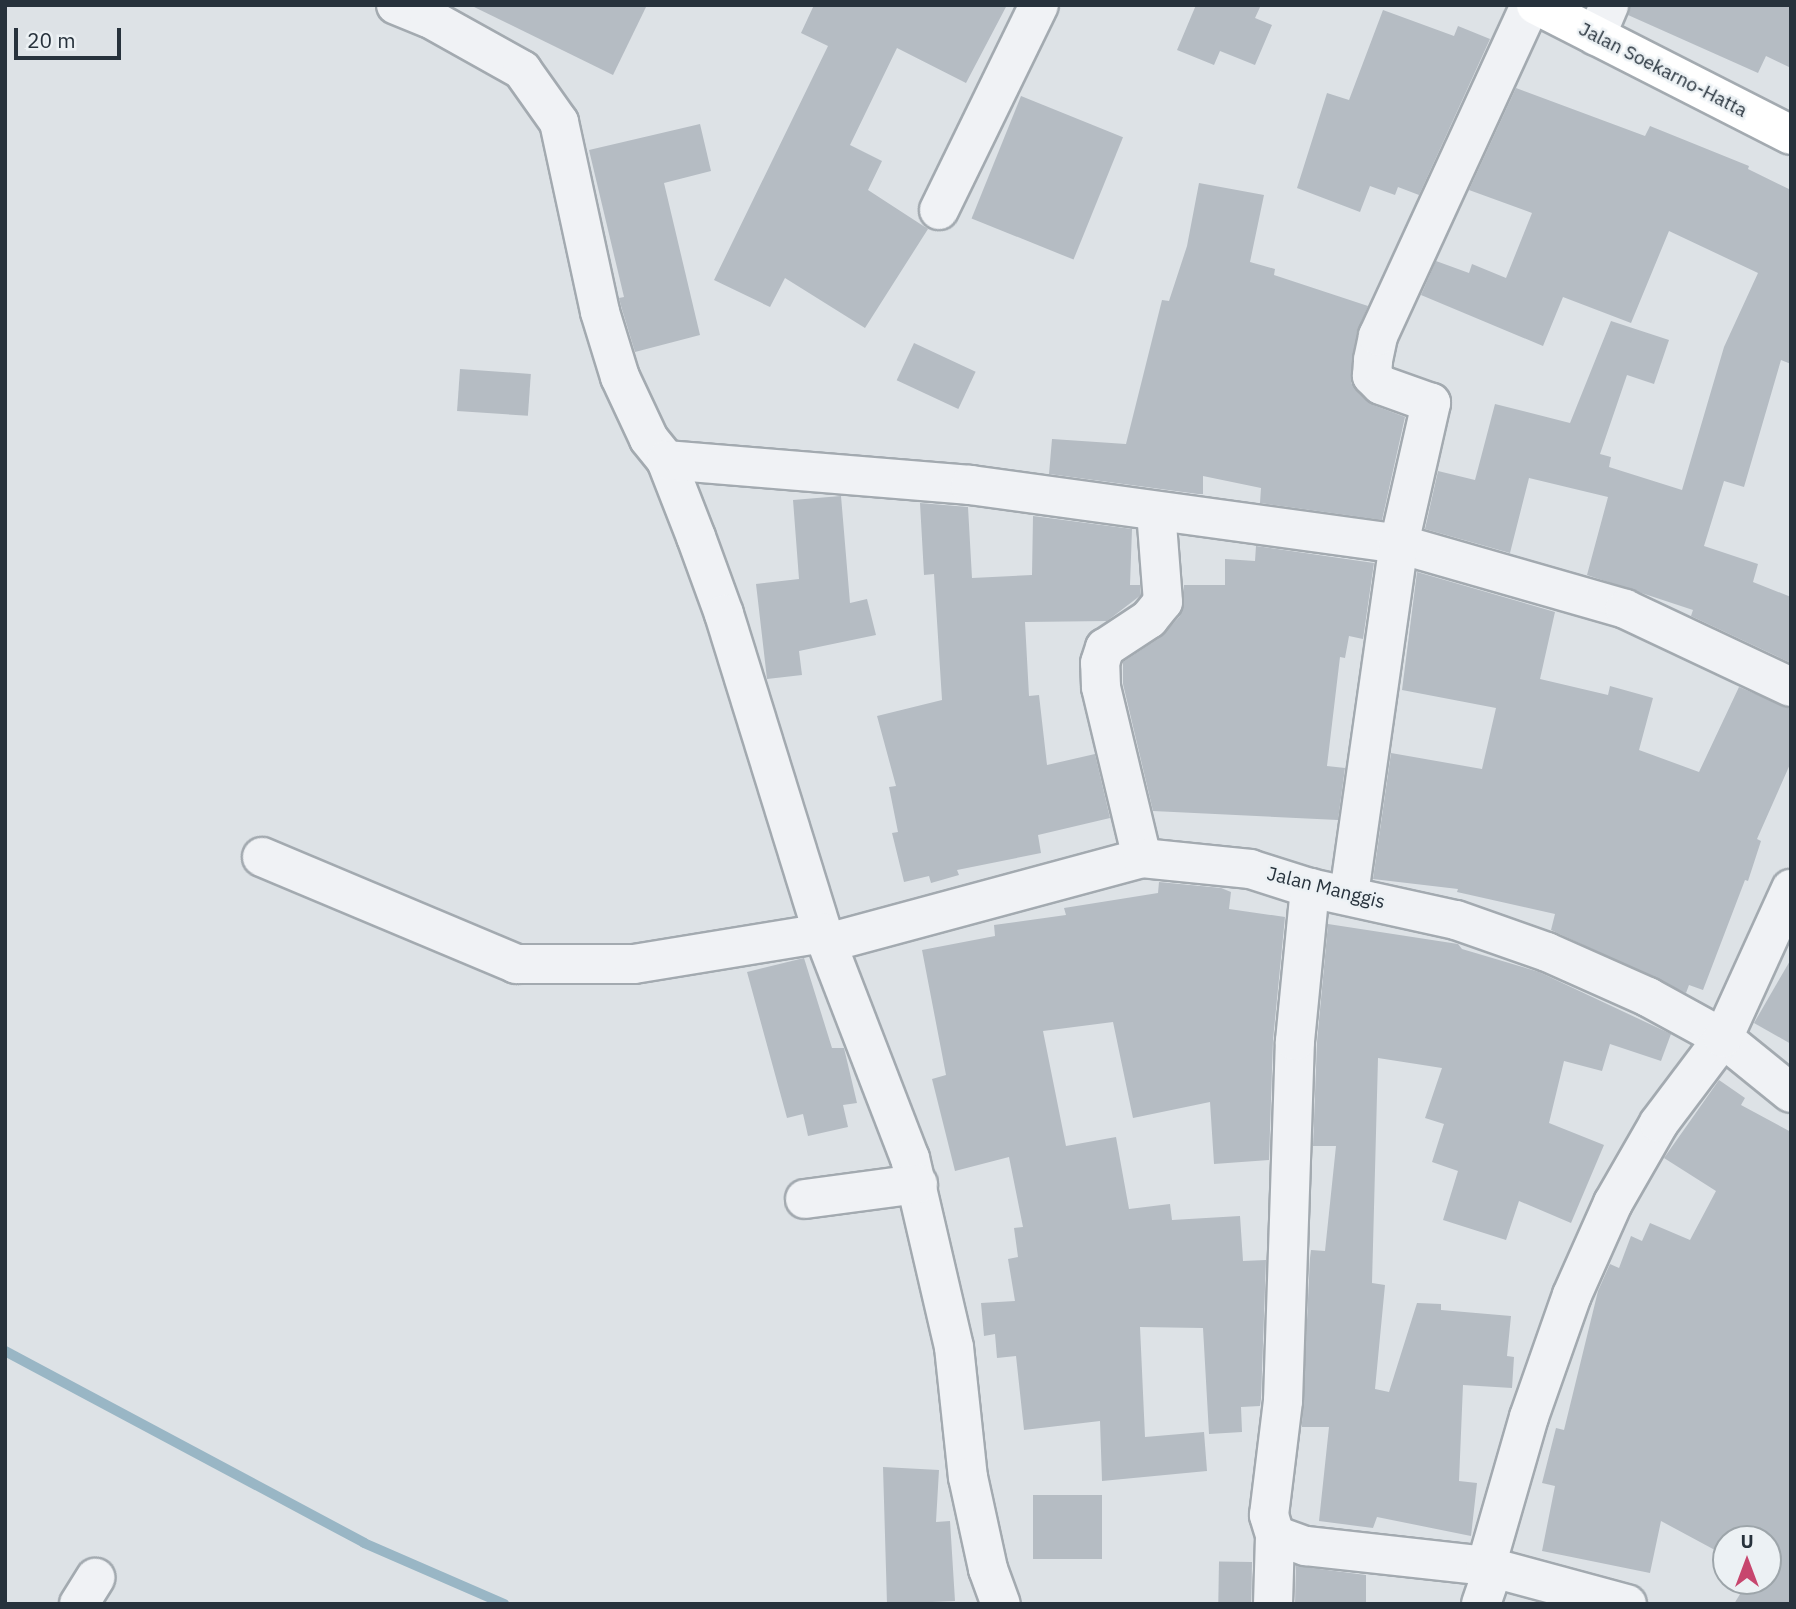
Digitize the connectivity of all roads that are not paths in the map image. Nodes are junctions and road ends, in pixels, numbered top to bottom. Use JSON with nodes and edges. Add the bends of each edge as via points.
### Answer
{"nodes":[{"id":1,"x":396,"y":5,"type":"edge"},
{"id":2,"x":1039,"y":5,"type":"edge"},
{"id":3,"x":1530,"y":5,"type":"edge"},
{"id":4,"x":1536,"y":5,"type":"edge"},
{"id":5,"x":1603,"y":20,"type":"edge"},
{"id":6,"x":1791,"y":135,"type":"edge"},
{"id":7,"x":939,"y":210,"type":"dead end"},
{"id":8,"x":666,"y":460,"type":"junction"},
{"id":9,"x":1156,"y":511,"type":"junction"},
{"id":10,"x":1399,"y":544,"type":"junction"},
{"id":11,"x":1791,"y":687,"type":"edge"},
{"id":12,"x":262,"y":857,"type":"dead end"},
{"id":13,"x":1142,"y":858,"type":"junction"},
{"id":14,"x":1310,"y":888,"type":"junction"},
{"id":15,"x":1791,"y":889,"type":"edge"},
{"id":16,"x":1349,"y":894,"type":"junction"},
{"id":17,"x":825,"y":938,"type":"junction"},
{"id":18,"x":1723,"y":1038,"type":"junction"},
{"id":19,"x":1791,"y":1093,"type":"edge"},
{"id":20,"x":918,"y":1184,"type":"junction"},
{"id":21,"x":805,"y":1199,"type":"dead end"},
{"id":22,"x":1275,"y":1535,"type":"junction"},
{"id":23,"x":1487,"y":1580,"type":"edge"},
{"id":24,"x":1001,"y":1604,"type":"edge"},
{"id":25,"x":1273,"y":1604,"type":"edge"},
{"id":26,"x":1626,"y":1604,"type":"edge"}],
"edges":[{"from":1,"to":8,"type":"street","via":[[429,18],[522,70],[544,96],[559,122],[600,312],[620,377],[649,439]]},
{"from":2,"to":7,"type":"street"},
{"from":3,"to":10,"type":"street","via":[[1378,336],[1372,376],[1381,385],[1431,403]]},
{"from":4,"to":5,"type":"highway","name":"Jalan Soekarno-Hatta"},
{"from":5,"to":6,"type":"highway","name":"Jalan Soekarno-Hatta"},
{"from":8,"to":9,"type":"street","via":[[970,485]]},
{"from":8,"to":17,"type":"street","via":[[724,614]]},
{"from":9,"to":10,"type":"street"},
{"from":9,"to":13,"type":"street","via":[[1163,602],[1149,619],[1105,648],[1100,663],[1101,687]]},
{"from":10,"to":11,"type":"street","via":[[1625,609]]},
{"from":10,"to":16,"type":"street"},
{"from":12,"to":17,"type":"street","name":"Jalan Manggis","via":[[516,964],[634,964]]},
{"from":13,"to":14,"type":"street","name":"Jalan Manggis","via":[[1250,869]]},
{"from":13,"to":17,"type":"street","name":"Jalan Manggis"},
{"from":14,"to":16,"type":"street","name":"Jalan Manggis"},
{"from":14,"to":22,"type":"street","via":[[1295,1041],[1283,1401],[1269,1515]]},
{"from":15,"to":18,"type":"street"},
{"from":16,"to":18,"type":"street","name":"Jalan Manggis","via":[[1455,920],[1547,952]]},
{"from":17,"to":20,"type":"street"},
{"from":18,"to":19,"type":"street","name":"Jalan Manggis"},
{"from":18,"to":23,"type":"street","via":[[1659,1123],[1613,1203],[1572,1294],[1529,1417]]},
{"from":20,"to":21,"type":"street"},
{"from":20,"to":24,"type":"street","via":[[954,1347],[968,1477],[988,1569]]},
{"from":22,"to":23,"type":"street","via":[[1306,1546]]},
{"from":22,"to":25,"type":"street"},
{"from":23,"to":26,"type":"street"}]}
